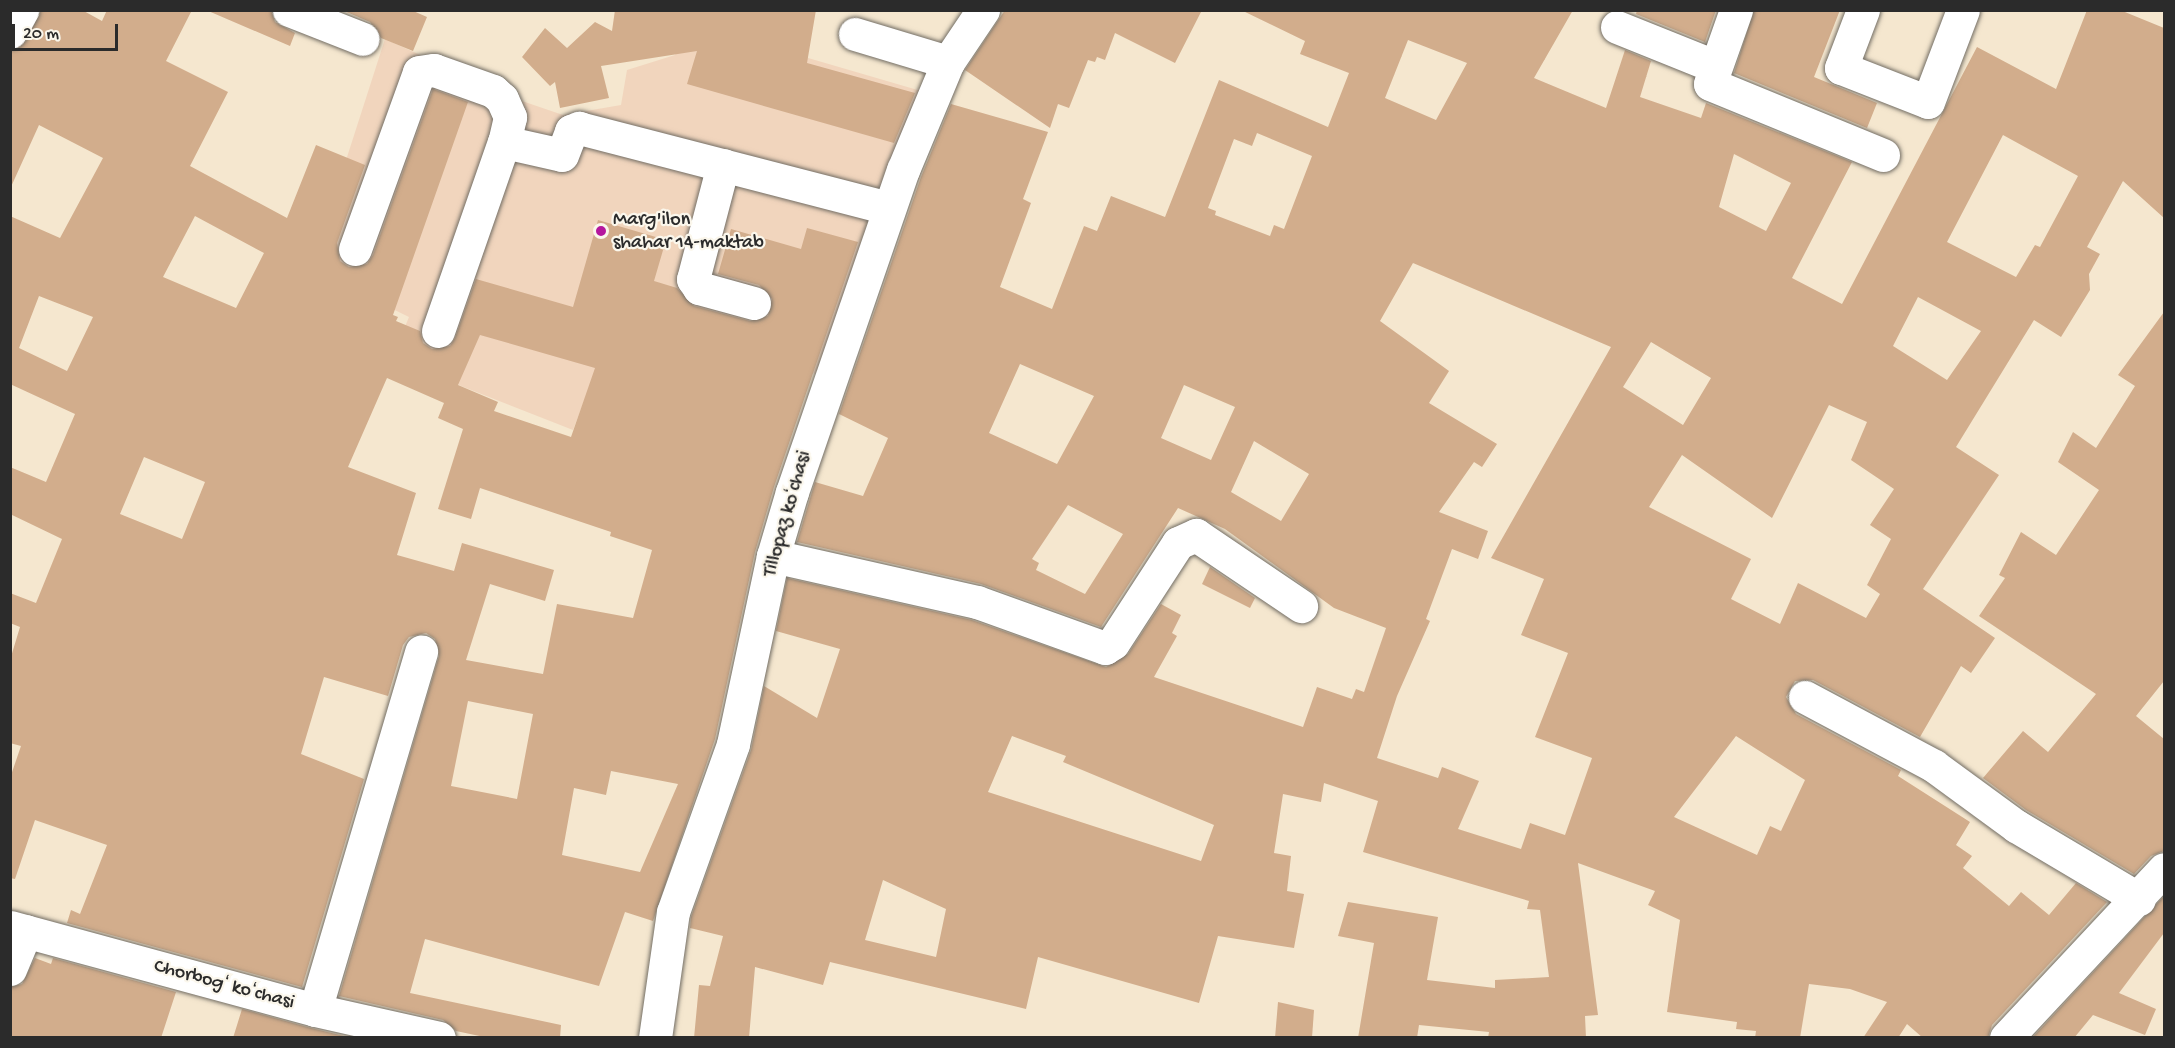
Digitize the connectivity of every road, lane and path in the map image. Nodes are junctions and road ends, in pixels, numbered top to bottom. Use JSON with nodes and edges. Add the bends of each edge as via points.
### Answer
{"nodes":[{"id":1,"x":22,"y":10,"type":"edge"},
{"id":2,"x":289,"y":10,"type":"edge"},
{"id":3,"x":983,"y":10,"type":"edge"},
{"id":4,"x":1736,"y":10,"type":"edge"},
{"id":5,"x":1863,"y":10,"type":"edge"},
{"id":6,"x":1963,"y":10,"type":"edge"},
{"id":7,"x":1617,"y":27,"type":"dead end"},
{"id":8,"x":10,"y":32,"type":"edge"},
{"id":9,"x":855,"y":34,"type":"dead end"},
{"id":10,"x":363,"y":39,"type":"dead end"},
{"id":11,"x":948,"y":62,"type":"junction"},
{"id":12,"x":1714,"y":66,"type":"junction"},
{"id":13,"x":504,"y":142,"type":"junction"},
{"id":14,"x":1883,"y":155,"type":"dead end"},
{"id":15,"x":723,"y":165,"type":"junction"},
{"id":16,"x":889,"y":208,"type":"junction"},
{"id":17,"x":356,"y":249,"type":"dead end"},
{"id":18,"x":754,"y":303,"type":"dead end"},
{"id":19,"x":438,"y":331,"type":"dead end"},
{"id":20,"x":773,"y":556,"type":"junction"},
{"id":21,"x":1301,"y":606,"type":"dead end"},
{"id":22,"x":421,"y":651,"type":"dead end"},
{"id":23,"x":1805,"y":697,"type":"dead end"},
{"id":24,"x":2164,"y":869,"type":"edge"},
{"id":25,"x":2139,"y":899,"type":"junction"},
{"id":26,"x":18,"y":929,"type":"edge"},
{"id":27,"x":10,"y":969,"type":"edge"},
{"id":28,"x":315,"y":1010,"type":"junction"},
{"id":29,"x":439,"y":1038,"type":"edge"},
{"id":30,"x":655,"y":1038,"type":"edge"},
{"id":31,"x":2006,"y":1038,"type":"edge"}],
"edges":[{"from":1,"to":8,"type":"street"},
{"from":2,"to":10,"type":"street"},
{"from":3,"to":11,"type":"street","name":"Tillopaz koʻchasi"},
{"from":4,"to":12,"type":"street"},
{"from":5,"to":6,"type":"street","via":[[1841,68],[1928,102]]},
{"from":7,"to":12,"type":"street"},
{"from":9,"to":11,"type":"street"},
{"from":11,"to":16,"type":"street","name":"Tillopaz koʻchasi"},
{"from":12,"to":14,"type":"street","via":[[1710,77],[1714,88]]},
{"from":13,"to":15,"type":"street","via":[[562,155],[571,131],[579,128]]},
{"from":13,"to":17,"type":"street","via":[[510,117],[502,99],[493,91],[434,70],[419,72]]},
{"from":13,"to":19,"type":"street"},
{"from":15,"to":16,"type":"street"},
{"from":15,"to":18,"type":"street","via":[[693,279],[699,288]]},
{"from":16,"to":20,"type":"street","name":"Tillopaz koʻchasi"},
{"from":20,"to":21,"type":"street","via":[[977,602],[1105,648],[1113,643],[1178,543],[1196,535]]},
{"from":20,"to":30,"type":"street","name":"Tillopaz koʻchasi","via":[[733,744],[673,912]]},
{"from":22,"to":28,"type":"street"},
{"from":23,"to":25,"type":"street","via":[[1934,766],[2016,826]]},
{"from":24,"to":25,"type":"street"},
{"from":25,"to":31,"type":"street"},
{"from":26,"to":27,"type":"street"},
{"from":26,"to":28,"type":"street","name":"Chorbogʻ koʻchasi"},
{"from":28,"to":29,"type":"street","name":"Chorbogʻ koʻchasi"}]}
